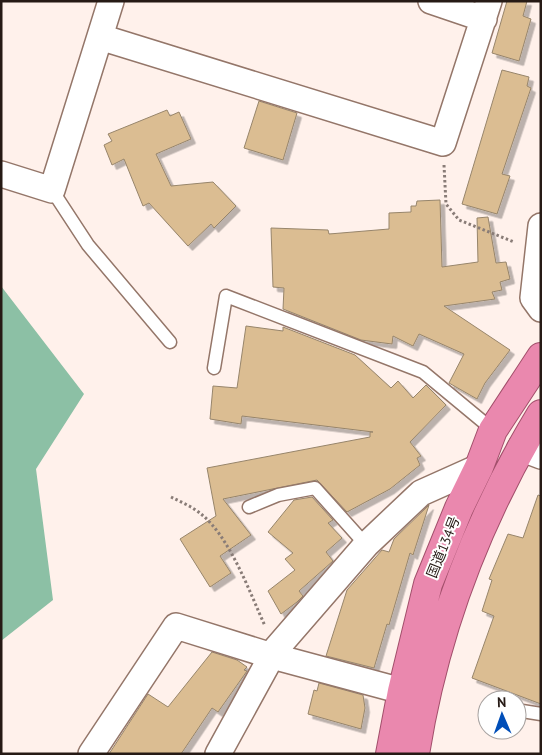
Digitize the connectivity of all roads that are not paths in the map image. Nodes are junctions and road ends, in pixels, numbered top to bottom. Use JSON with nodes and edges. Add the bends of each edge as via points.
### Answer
{"nodes":[{"id":1,"x":111,"y":1,"type":"edge"},
{"id":2,"x":431,"y":1,"type":"edge"},
{"id":3,"x":486,"y":10,"type":"edge"},
{"id":4,"x":100,"y":37,"type":"junction"},
{"id":5,"x":1,"y":174,"type":"edge"},
{"id":6,"x":52,"y":190,"type":"junction"},
{"id":7,"x":541,"y":226,"type":"edge"},
{"id":8,"x":541,"y":308,"type":"edge"},
{"id":9,"x":170,"y":342,"type":"dead end"},
{"id":10,"x":541,"y":357,"type":"edge"},
{"id":11,"x":214,"y":368,"type":"dead end"},
{"id":12,"x":541,"y":414,"type":"edge"},
{"id":13,"x":492,"y":430,"type":"junction"},
{"id":14,"x":531,"y":452,"type":"edge"},
{"id":15,"x":480,"y":467,"type":"junction"},
{"id":16,"x":249,"y":507,"type":"dead end"},
{"id":17,"x":366,"y":545,"type":"junction"},
{"id":18,"x":274,"y":653,"type":"junction"},
{"id":19,"x":402,"y":691,"type":"junction"},
{"id":20,"x":527,"y":712,"type":"edge"},
{"id":21,"x":541,"y":714,"type":"edge"},
{"id":22,"x":91,"y":754,"type":"edge"},
{"id":23,"x":218,"y":754,"type":"edge"},
{"id":24,"x":390,"y":754,"type":"edge"},
{"id":25,"x":415,"y":754,"type":"edge"}],
"edges":[{"from":1,"to":4,"type":"street"},
{"from":2,"to":3,"type":"street"},
{"from":3,"to":4,"type":"street","via":[[443,143]]},
{"from":4,"to":6,"type":"street"},
{"from":5,"to":6,"type":"street"},
{"from":6,"to":9,"type":"lane","via":[[88,245]]},
{"from":7,"to":8,"type":"street","via":[[533,298]]},
{"from":10,"to":13,"type":"highway","name":"国道134号"},
{"from":11,"to":13,"type":"lane","via":[[226,296],[422,372]]},
{"from":12,"to":14,"type":"highway","name":"国道134号"},
{"from":13,"to":15,"type":"highway","name":"国道134号"},
{"from":14,"to":25,"type":"highway","name":"国道134号","via":[[454,594],[423,701]]},
{"from":15,"to":17,"type":"street","via":[[421,493]]},
{"from":15,"to":19,"type":"highway","name":"国道134号","via":[[459,508],[428,584]]},
{"from":16,"to":17,"type":"lane","via":[[278,495],[315,488]]},
{"from":17,"to":18,"type":"street"},
{"from":18,"to":19,"type":"street"},
{"from":18,"to":22,"type":"street","via":[[176,626]]},
{"from":18,"to":23,"type":"street"},
{"from":19,"to":24,"type":"highway","name":"国道134号"},
{"from":20,"to":21,"type":"lane"}]}
